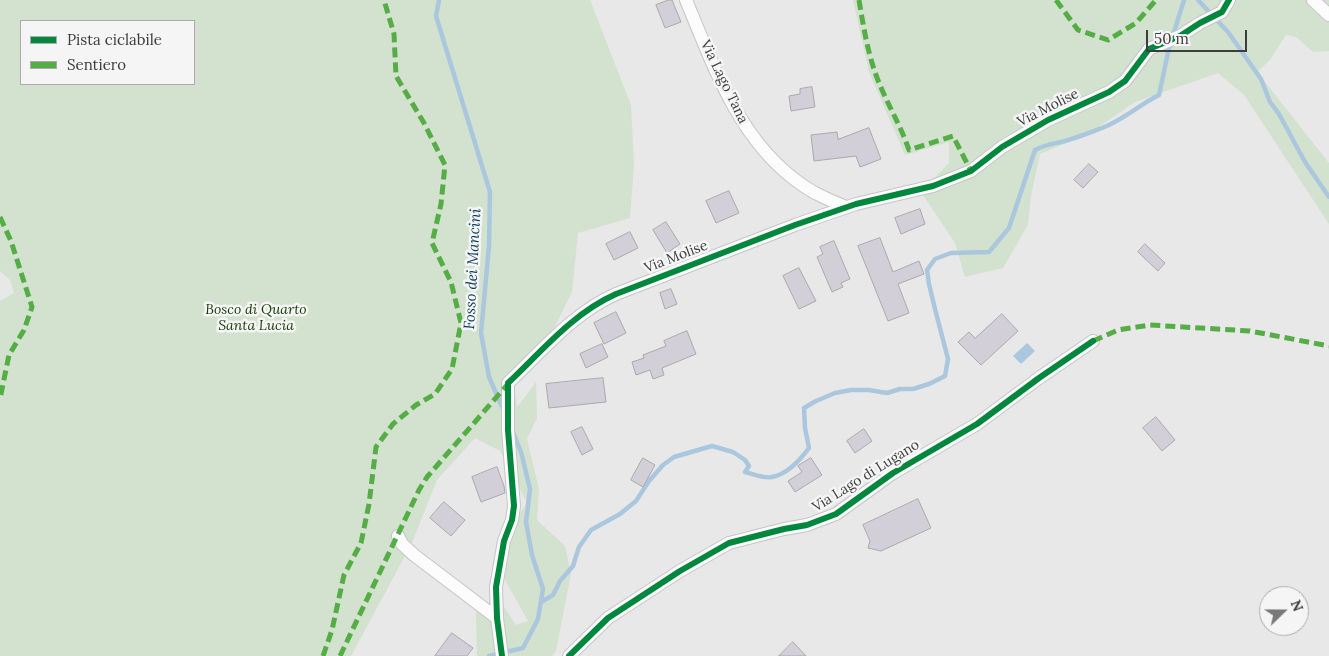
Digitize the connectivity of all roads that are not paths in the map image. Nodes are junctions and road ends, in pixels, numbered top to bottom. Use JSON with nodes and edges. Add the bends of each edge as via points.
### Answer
{"nodes":[{"id":1,"x":686,"y":0,"type":"edge"},
{"id":2,"x":1229,"y":0,"type":"edge"},
{"id":3,"x":1313,"y":0,"type":"edge"},
{"id":4,"x":1329,"y":15,"type":"edge"},
{"id":5,"x":846,"y":207,"type":"junction"},
{"id":6,"x":1093,"y":341,"type":"dead end"},
{"id":7,"x":398,"y":536,"type":"dead end"},
{"id":8,"x":497,"y":618,"type":"junction"},
{"id":9,"x":501,"y":650,"type":"edge"},
{"id":10,"x":568,"y":656,"type":"edge"}],
"edges":[{"from":1,"to":5,"type":"street","name":"Via Lago Tana","via":[[713,64],[747,130],[791,177],[815,193]]},
{"from":2,"to":5,"type":"street","name":"Via Molise","via":[[1222,12],[1149,49],[1125,81],[1109,92],[1048,120],[1010,142],[971,171],[919,190]]},
{"from":3,"to":4,"type":"street"},
{"from":5,"to":8,"type":"street","name":"Via Molise","via":[[595,304],[508,383],[513,513],[497,579]]},
{"from":6,"to":10,"type":"street","name":"Via Lago di Lugano","via":[[977,424],[893,474],[836,514],[807,525],[729,544],[680,570],[608,618]]},
{"from":7,"to":8,"type":"street","via":[[414,555]]},
{"from":8,"to":9,"type":"street","name":"Via Molise"}]}
